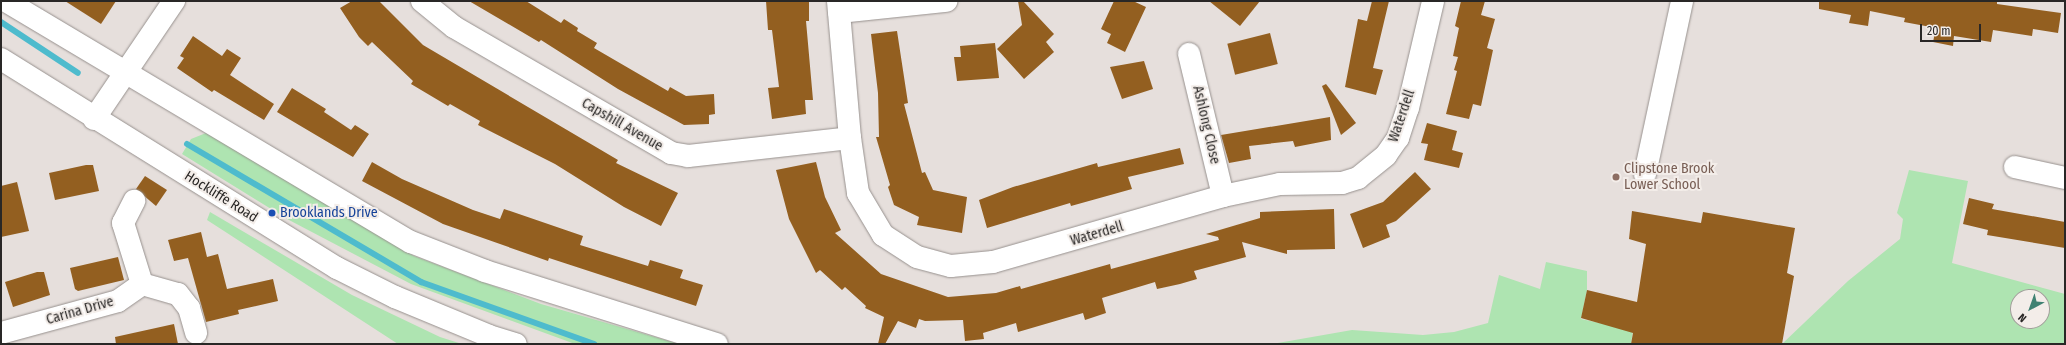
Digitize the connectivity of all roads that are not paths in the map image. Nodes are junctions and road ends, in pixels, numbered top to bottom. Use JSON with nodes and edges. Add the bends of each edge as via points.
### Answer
{"nodes":[{"id":1,"x":6,"y":1,"type":"edge"},
{"id":2,"x":174,"y":1,"type":"edge"},
{"id":3,"x":946,"y":1,"type":"edge"},
{"id":4,"x":1433,"y":1,"type":"edge"},
{"id":5,"x":1682,"y":1,"type":"edge"},
{"id":6,"x":423,"y":2,"type":"edge"},
{"id":7,"x":838,"y":6,"type":"edge"},
{"id":8,"x":1189,"y":54,"type":"dead end"},
{"id":9,"x":1,"y":59,"type":"edge"},
{"id":10,"x":127,"y":73,"type":"junction"},
{"id":11,"x":94,"y":119,"type":"junction"},
{"id":12,"x":850,"y":138,"type":"junction"},
{"id":13,"x":2015,"y":167,"type":"dead end"},
{"id":14,"x":2064,"y":172,"type":"edge"},
{"id":15,"x":1645,"y":174,"type":"dead end"},
{"id":16,"x":1223,"y":196,"type":"junction"},
{"id":17,"x":134,"y":201,"type":"dead end"},
{"id":18,"x":142,"y":284,"type":"junction"},
{"id":19,"x":1,"y":333,"type":"edge"},
{"id":20,"x":196,"y":333,"type":"dead end"},
{"id":21,"x":516,"y":344,"type":"edge"},
{"id":22,"x":717,"y":344,"type":"edge"}],
"edges":[{"from":1,"to":10,"type":"street"},
{"from":2,"to":10,"type":"street"},
{"from":3,"to":7,"type":"street"},
{"from":4,"to":16,"type":"street","name":"Waterdell","via":[[1408,108],[1398,138],[1371,170],[1342,183],[1280,184]]},
{"from":5,"to":15,"type":"street"},
{"from":6,"to":12,"type":"street","name":"Capshill Avenue","via":[[454,27],[670,153],[688,156]]},
{"from":7,"to":12,"type":"street","name":"Waterdell"},
{"from":8,"to":16,"type":"street","name":"Ashlong Close"},
{"from":9,"to":11,"type":"street","name":"Hockliffe Road"},
{"from":10,"to":11,"type":"street"},
{"from":10,"to":22,"type":"street","via":[[411,242],[485,272]]},
{"from":11,"to":21,"type":"street","name":"Hockliffe Road","via":[[337,268],[395,297],[489,336]]},
{"from":12,"to":16,"type":"street","name":"Waterdell","via":[[858,193],[883,235],[917,257],[951,266],[993,262]]},
{"from":13,"to":14,"type":"street"},
{"from":17,"to":18,"type":"street","via":[[123,223]]},
{"from":18,"to":19,"type":"street","name":"Carina Drive","via":[[118,301]]},
{"from":18,"to":20,"type":"street","via":[[178,294],[189,308]]}]}
